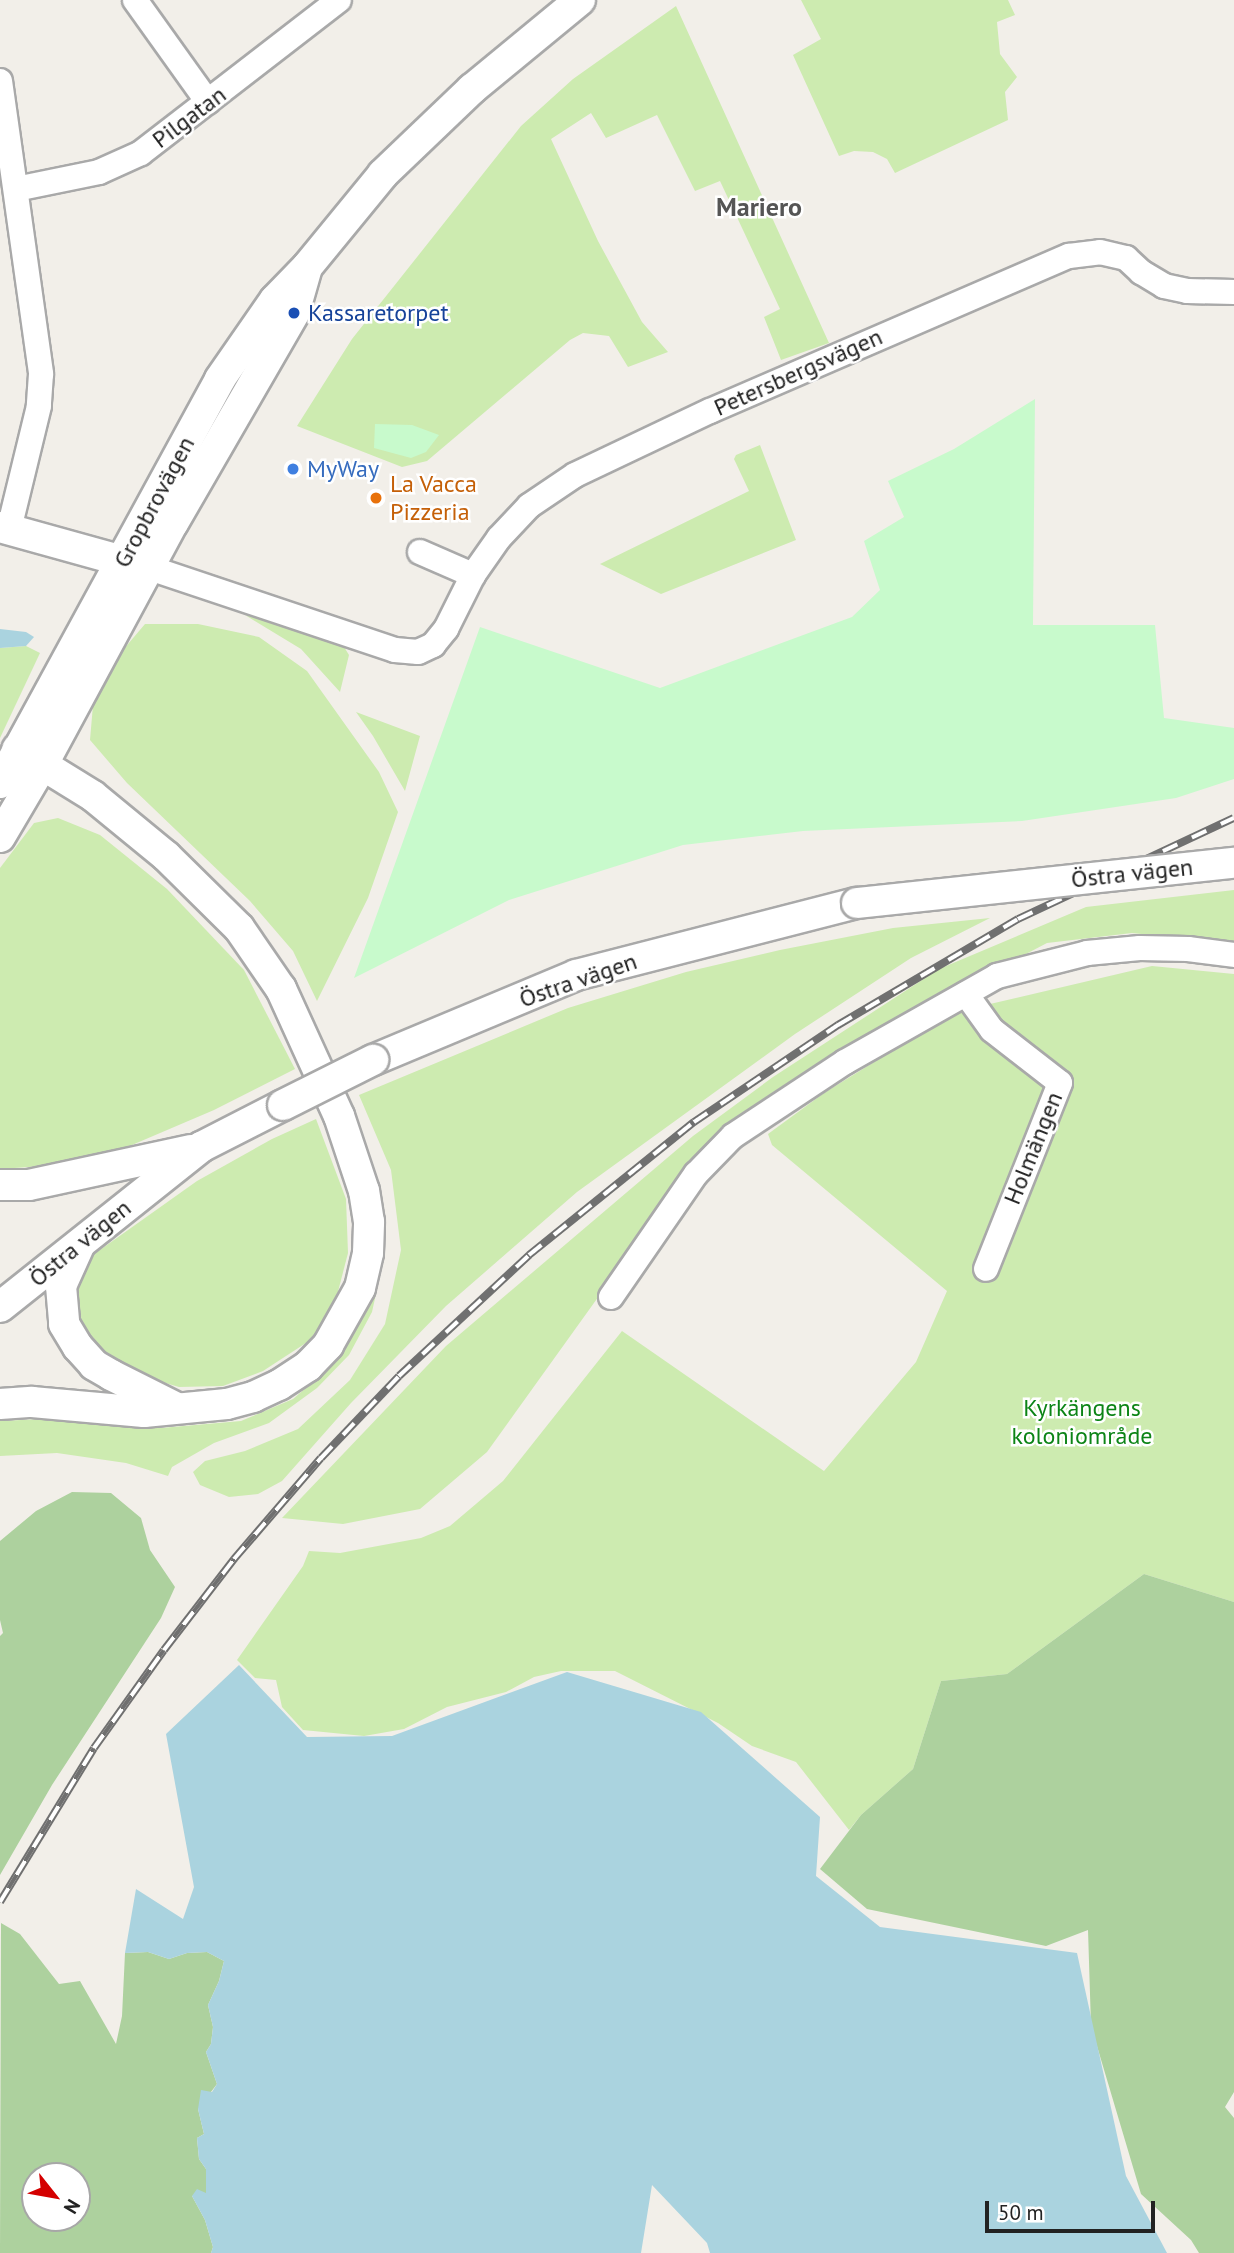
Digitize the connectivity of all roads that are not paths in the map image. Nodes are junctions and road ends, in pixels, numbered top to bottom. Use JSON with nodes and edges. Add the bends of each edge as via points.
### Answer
{"nodes":[{"id":1,"x":135,"y":0,"type":"edge"},
{"id":2,"x":339,"y":0,"type":"edge"},
{"id":3,"x":580,"y":0,"type":"edge"},
{"id":4,"x":0,"y":81,"type":"edge"},
{"id":5,"x":208,"y":103,"type":"junction"},
{"id":6,"x":16,"y":189,"type":"junction"},
{"id":7,"x":1234,"y":292,"type":"edge"},
{"id":8,"x":5,"y":528,"type":"edge"},
{"id":9,"x":420,"y":552,"type":"dead end"},
{"id":10,"x":136,"y":564,"type":"junction"},
{"id":11,"x":472,"y":575,"type":"junction"},
{"id":12,"x":17,"y":749,"type":"junction"},
{"id":13,"x":44,"y":764,"type":"junction"},
{"id":14,"x":0,"y":783,"type":"edge"},
{"id":15,"x":0,"y":837,"type":"edge"},
{"id":16,"x":1234,"y":863,"type":"edge"},
{"id":17,"x":1234,"y":955,"type":"edge"},
{"id":18,"x":966,"y":994,"type":"junction"},
{"id":19,"x":201,"y":1147,"type":"junction"},
{"id":20,"x":0,"y":1185,"type":"edge"},
{"id":21,"x":84,"y":1238,"type":"junction"},
{"id":22,"x":988,"y":1263,"type":"dead end"},
{"id":23,"x":611,"y":1297,"type":"dead end"},
{"id":24,"x":0,"y":1307,"type":"edge"},
{"id":25,"x":0,"y":1404,"type":"edge"},
{"id":26,"x":178,"y":1408,"type":"junction"}],
"edges":[{"from":1,"to":5,"type":"street"},
{"from":2,"to":5,"type":"street","name":"Pilgatan"},
{"from":3,"to":10,"type":"street","name":"Gropbrovägen","via":[[472,89],[383,174],[307,267],[294,313]]},
{"from":4,"to":6,"type":"street"},
{"from":5,"to":6,"type":"street","name":"Pilgatan","via":[[121,164],[70,180]]},
{"from":6,"to":8,"type":"street","via":[[41,374],[38,406]]},
{"from":7,"to":11,"type":"street","name":"Petersbergsvägen","via":[[1164,286],[1126,258],[1100,252],[1069,256],[710,411],[575,475],[529,506]]},
{"from":8,"to":10,"type":"street"},
{"from":9,"to":11,"type":"street"},
{"from":10,"to":11,"type":"street","name":"Petersbergsvägen","via":[[395,650],[418,652],[433,645],[446,629]]},
{"from":10,"to":12,"type":"street","name":"Gropbrovägen"},
{"from":10,"to":13,"type":"street","name":"Gropbrovägen"},
{"from":12,"to":13,"type":"street"},
{"from":12,"to":14,"type":"street","name":"Gropbrovägen"},
{"from":13,"to":15,"type":"street","name":"Gropbrovägen"},
{"from":13,"to":26,"type":"street","via":[[93,796],[166,856],[239,928],[281,989],[338,1116],[364,1191],[368,1253],[348,1314],[328,1345],[308,1366],[253,1397]]},
{"from":16,"to":19,"type":"street","name":"Östra vägen","bridge":true,"via":[[857,902],[576,975],[373,1060]]},
{"from":17,"to":18,"type":"street","via":[[1140,948],[1087,953],[997,976]]},
{"from":18,"to":22,"type":"street","name":"Holmängen","via":[[992,1030],[1060,1083]]},
{"from":18,"to":23,"type":"street","via":[[845,1062],[733,1136],[696,1174]]},
{"from":19,"to":20,"type":"street","via":[[68,1178]]},
{"from":19,"to":21,"type":"street","name":"Östra vägen"},
{"from":21,"to":24,"type":"street","name":"Östra vägen"},
{"from":21,"to":26,"type":"street","via":[[61,1286],[64,1324],[94,1365]]},
{"from":25,"to":26,"type":"street","via":[[32,1402],[144,1412]]}]}
